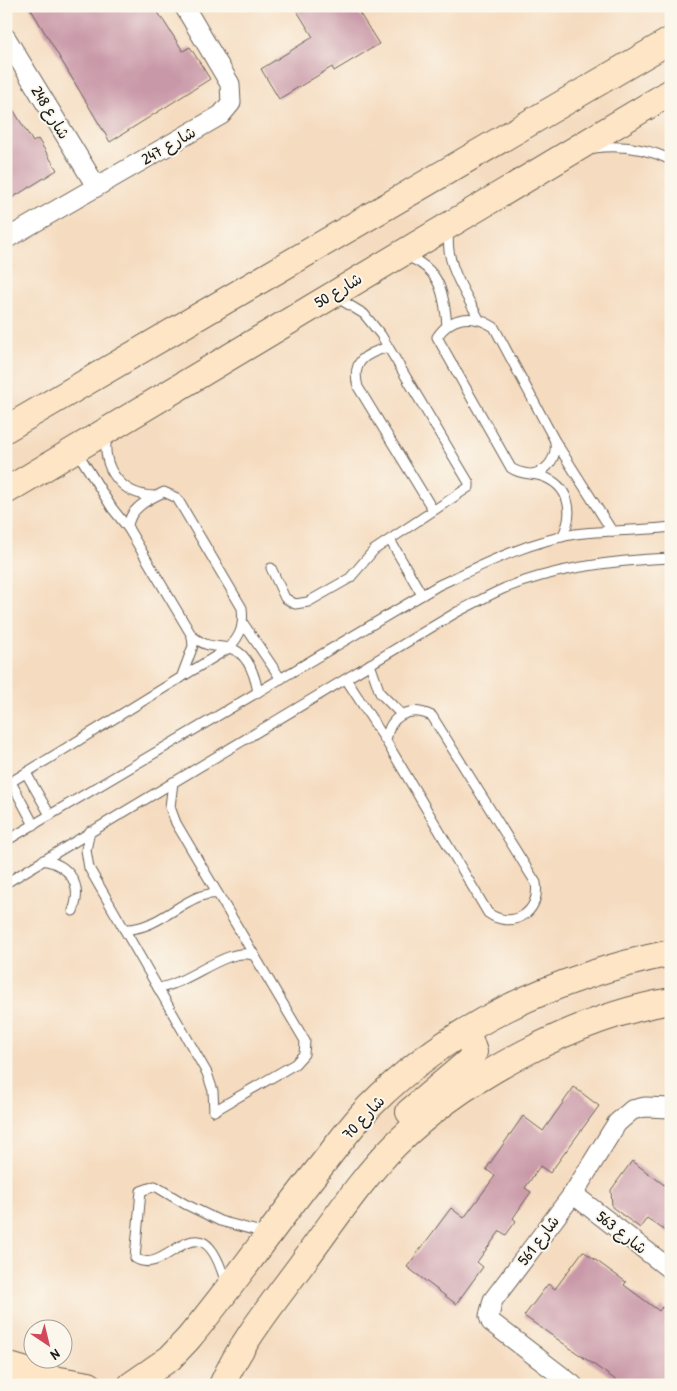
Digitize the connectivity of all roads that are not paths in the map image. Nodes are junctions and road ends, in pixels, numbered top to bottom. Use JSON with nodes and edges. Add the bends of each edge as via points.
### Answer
{"nodes":[{"id":1,"x":184,"y":6,"type":"edge"},
{"id":2,"x":6,"y":38,"type":"edge"},
{"id":3,"x":671,"y":40,"type":"edge"},
{"id":4,"x":671,"y":92,"type":"edge"},
{"id":5,"x":564,"y":154,"type":"junction"},
{"id":6,"x":671,"y":160,"type":"edge"},
{"id":7,"x":96,"y":186,"type":"junction"},
{"id":8,"x":450,"y":223,"type":"junction"},
{"id":9,"x":6,"y":239,"type":"edge"},
{"id":10,"x":398,"y":254,"type":"junction"},
{"id":11,"x":332,"y":294,"type":"junction"},
{"id":12,"x":479,"y":319,"type":"junction"},
{"id":13,"x":447,"y":325,"type":"junction"},
{"id":14,"x":388,"y":347,"type":"junction"},
{"id":15,"x":109,"y":428,"type":"junction"},
{"id":16,"x":6,"y":429,"type":"edge"},
{"id":17,"x":555,"y":441,"type":"junction"},
{"id":18,"x":75,"y":449,"type":"junction"},
{"id":19,"x":530,"y":474,"type":"junction"},
{"id":20,"x":6,"y":491,"type":"edge"},
{"id":21,"x":154,"y":496,"type":"junction"},
{"id":22,"x":434,"y":510,"type":"junction"},
{"id":23,"x":671,"y":527,"type":"edge"},
{"id":24,"x":128,"y":528,"type":"junction"},
{"id":25,"x":612,"y":530,"type":"junction"},
{"id":26,"x":562,"y":538,"type":"junction"},
{"id":27,"x":390,"y":540,"type":"junction"},
{"id":28,"x":671,"y":558,"type":"edge"},
{"id":29,"x":271,"y":568,"type":"dead end"},
{"id":30,"x":422,"y":595,"type":"junction"},
{"id":31,"x":243,"y":623,"type":"junction"},
{"id":32,"x":192,"y":636,"type":"junction"},
{"id":33,"x":229,"y":648,"type":"junction"},
{"id":34,"x":370,"y":664,"type":"junction"},
{"id":35,"x":181,"y":678,"type":"junction"},
{"id":36,"x":281,"y":679,"type":"junction"},
{"id":37,"x":346,"y":679,"type":"junction"},
{"id":38,"x":258,"y":692,"type":"junction"},
{"id":39,"x":402,"y":714,"type":"junction"},
{"id":40,"x":386,"y":741,"type":"junction"},
{"id":41,"x":26,"y":773,"type":"junction"},
{"id":42,"x":173,"y":782,"type":"junction"},
{"id":43,"x":8,"y":783,"type":"edge"},
{"id":44,"x":50,"y":815,"type":"junction"},
{"id":45,"x":34,"y":825,"type":"junction"},
{"id":46,"x":90,"y":832,"type":"junction"},
{"id":47,"x":6,"y":841,"type":"edge"},
{"id":48,"x":43,"y":860,"type":"junction"},
{"id":49,"x":6,"y":883,"type":"edge"},
{"id":50,"x":218,"y":894,"type":"junction"},
{"id":51,"x":73,"y":911,"type":"dead end"},
{"id":52,"x":124,"y":929,"type":"junction"},
{"id":53,"x":668,"y":952,"type":"edge"},
{"id":54,"x":255,"y":956,"type":"junction"},
{"id":55,"x":158,"y":988,"type":"junction"},
{"id":56,"x":671,"y":1000,"type":"edge"},
{"id":57,"x":467,"y":1031,"type":"junction"},
{"id":58,"x":671,"y":1108,"type":"edge"},
{"id":59,"x":396,"y":1144,"type":"junction"},
{"id":60,"x":573,"y":1194,"type":"junction"},
{"id":61,"x":268,"y":1234,"type":"junction"},
{"id":62,"x":671,"y":1270,"type":"edge"},
{"id":63,"x":228,"y":1289,"type":"junction"},
{"id":64,"x":6,"y":1365,"type":"edge"},
{"id":65,"x":88,"y":1385,"type":"edge"},
{"id":66,"x":131,"y":1385,"type":"edge"},
{"id":67,"x":222,"y":1385,"type":"edge"},
{"id":68,"x":573,"y":1385,"type":"edge"}],
"edges":[{"from":1,"to":7,"type":"street","name":"شارع 247","via":[[230,84],[231,103],[221,115]]},
{"from":2,"to":7,"type":"street","name":"شارع 248"},
{"from":3,"to":16,"type":"main road"},
{"from":4,"to":5,"type":"main road","name":"شارع 50"},
{"from":5,"to":6,"type":"lane","via":[[584,149],[626,148],[647,151]]},
{"from":5,"to":8,"type":"main road","name":"شارع 50"},
{"from":7,"to":9,"type":"street","name":"شارع 247"},
{"from":8,"to":10,"type":"main road","name":"شارع 50"},
{"from":8,"to":12,"type":"lane","via":[[448,251],[455,274]]},
{"from":10,"to":11,"type":"main road","name":"شارع 50"},
{"from":10,"to":13,"type":"lane","via":[[424,264],[437,278],[445,297]]},
{"from":11,"to":14,"type":"lane","via":[[364,314]]},
{"from":11,"to":15,"type":"main road","name":"شارع 50"},
{"from":12,"to":13,"type":"lane","via":[[462,318]]},
{"from":12,"to":17,"type":"lane","via":[[494,326]]},
{"from":13,"to":19,"type":"lane","via":[[437,337],[511,468]]},
{"from":14,"to":22,"type":"lane","via":[[469,483],[467,488]]},
{"from":14,"to":22,"type":"lane","via":[[366,356],[357,365],[355,378]]},
{"from":15,"to":18,"type":"main road","name":"شارع 50"},
{"from":15,"to":21,"type":"lane","via":[[105,446],[109,467],[117,480],[135,493]]},
{"from":17,"to":19,"type":"lane","via":[[552,461],[542,471]]},
{"from":17,"to":25,"type":"lane"},
{"from":18,"to":20,"type":"main road","name":"شارع 50"},
{"from":18,"to":24,"type":"lane"},
{"from":19,"to":26,"type":"lane","via":[[547,478],[565,494],[570,520]]},
{"from":21,"to":24,"type":"lane","via":[[133,512]]},
{"from":21,"to":31,"type":"lane","via":[[164,492],[177,498],[242,608]]},
{"from":22,"to":27,"type":"lane"},
{"from":23,"to":25,"type":"lane"},
{"from":24,"to":32,"type":"lane"},
{"from":25,"to":26,"type":"lane"},
{"from":26,"to":30,"type":"lane","via":[[503,556]]},
{"from":27,"to":29,"type":"lane","via":[[374,550],[350,578],[308,602],[295,604],[285,598]]},
{"from":27,"to":30,"type":"lane"},
{"from":28,"to":34,"type":"lane","via":[[597,564],[551,573],[505,588],[457,612]]},
{"from":30,"to":36,"type":"lane"},
{"from":31,"to":33,"type":"lane","via":[[240,636]]},
{"from":31,"to":36,"type":"lane"},
{"from":32,"to":33,"type":"lane","via":[[207,646]]},
{"from":32,"to":35,"type":"lane","via":[[193,646]]},
{"from":33,"to":35,"type":"lane"},
{"from":33,"to":38,"type":"lane","via":[[246,660]]},
{"from":34,"to":37,"type":"lane"},
{"from":34,"to":39,"type":"lane","via":[[380,693]]},
{"from":35,"to":41,"type":"lane"},
{"from":36,"to":38,"type":"lane"},
{"from":37,"to":40,"type":"lane"},
{"from":37,"to":42,"type":"lane"},
{"from":38,"to":44,"type":"lane"},
{"from":39,"to":40,"type":"lane","via":[[390,726]]},
{"from":39,"to":40,"type":"lane","via":[[417,711],[432,716],[536,883],[537,898],[524,916],[502,920],[488,912]]},
{"from":41,"to":43,"type":"lane"},
{"from":41,"to":44,"type":"lane"},
{"from":42,"to":46,"type":"lane"},
{"from":42,"to":50,"type":"lane","via":[[169,798],[172,816]]},
{"from":43,"to":45,"type":"lane"},
{"from":44,"to":45,"type":"lane"},
{"from":45,"to":47,"type":"lane"},
{"from":46,"to":48,"type":"lane"},
{"from":46,"to":52,"type":"lane","via":[[86,850],[89,868]]},
{"from":48,"to":49,"type":"lane"},
{"from":48,"to":51,"type":"lane","via":[[62,866],[75,882],[77,902]]},
{"from":50,"to":52,"type":"lane","via":[[203,895],[145,927]]},
{"from":50,"to":54,"type":"lane"},
{"from":52,"to":55,"type":"lane"},
{"from":53,"to":57,"type":"main road","name":"شارع 70","via":[[580,976],[517,1001]]},
{"from":54,"to":55,"type":"lane","via":[[244,952],[232,954],[184,981]]},
{"from":54,"to":55,"type":"lane","via":[[302,1035],[304,1054],[295,1064],[214,1111],[213,1091],[207,1073]]},
{"from":56,"to":59,"type":"main road","via":[[590,1024],[500,1065],[429,1115]]},
{"from":57,"to":59,"type":"main road","via":[[473,1047],[472,1057],[412,1107],[398,1131]]},
{"from":57,"to":61,"type":"main road","name":"شارع 70","via":[[404,1076],[369,1107]]},
{"from":58,"to":60,"type":"street","name":"شارع 561","via":[[645,1107],[626,1113]]},
{"from":59,"to":67,"type":"main road","via":[[355,1193],[268,1310],[230,1366]]},
{"from":60,"to":62,"type":"street","name":"شارع 563"},
{"from":60,"to":68,"type":"street","name":"شارع 561","via":[[492,1300],[489,1316],[498,1328]]},
{"from":61,"to":63,"type":"main road","name":"شارع 70"},
{"from":61,"to":63,"type":"lane","via":[[220,1221],[155,1186],[141,1191],[135,1258],[150,1263],[190,1240],[201,1242],[211,1248],[220,1260]]},
{"from":63,"to":66,"type":"main road","name":"شارع 70","via":[[170,1358]]},
{"from":64,"to":65,"type":"main road"}]}
